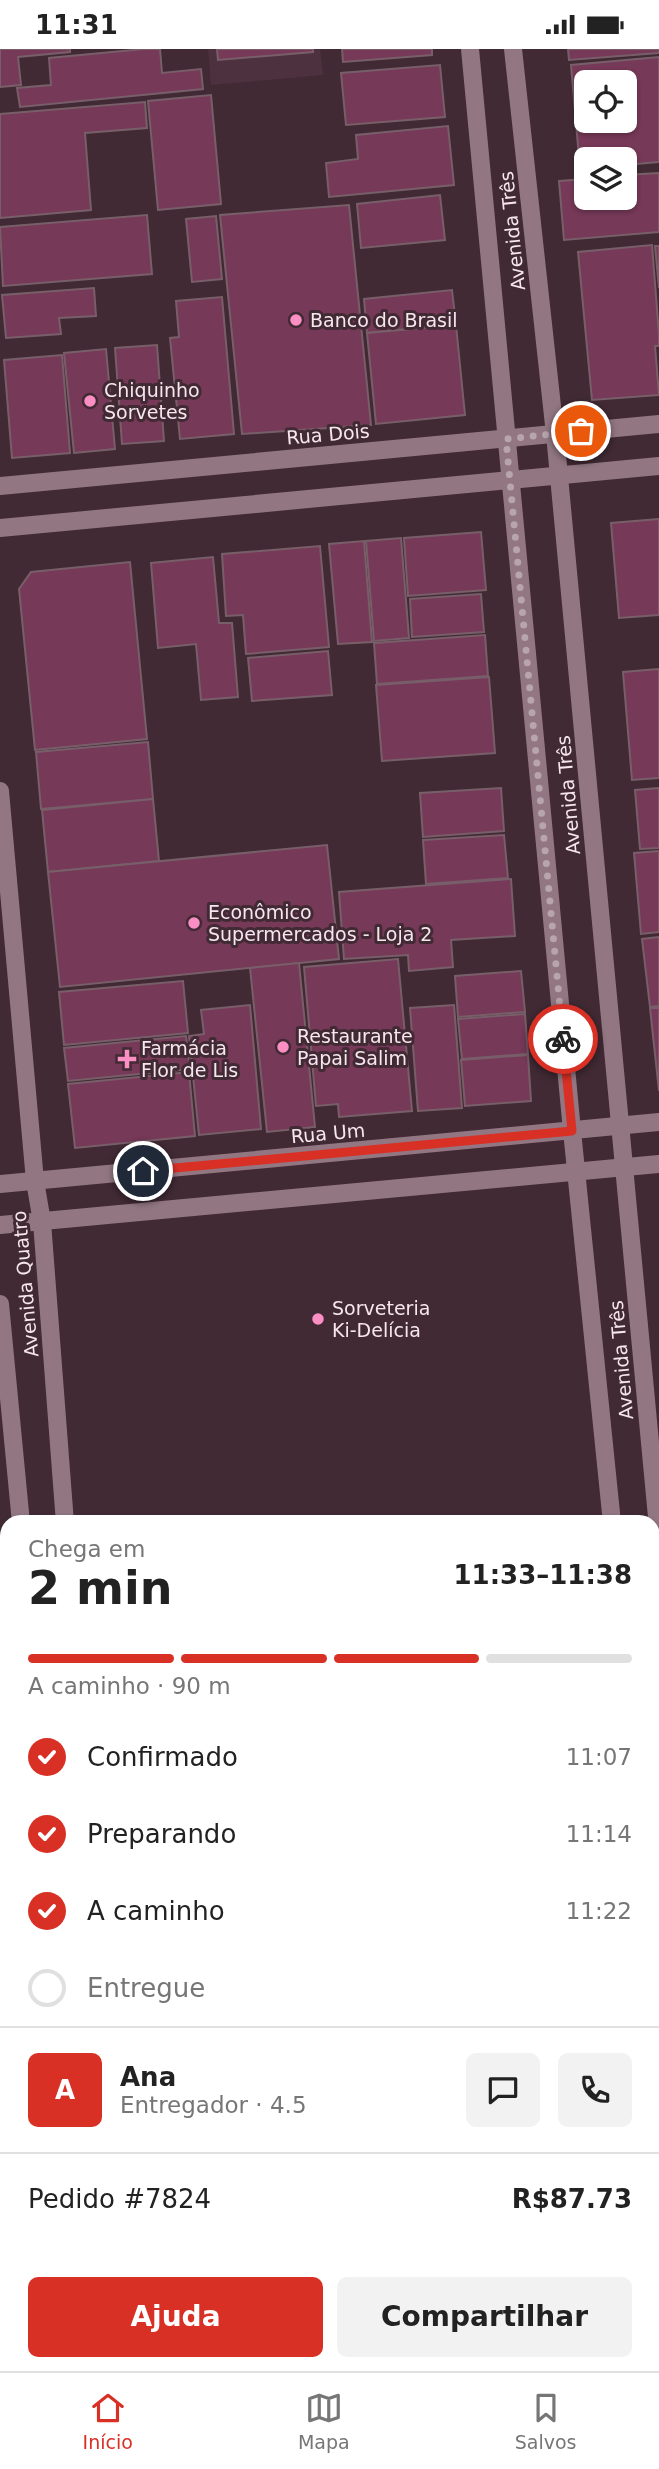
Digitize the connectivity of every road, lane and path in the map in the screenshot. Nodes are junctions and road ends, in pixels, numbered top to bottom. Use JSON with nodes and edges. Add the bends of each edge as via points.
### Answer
{"nodes":[{"id":1,"x":470,"y":49,"type":"edge"},
{"id":2,"x":513,"y":49,"type":"edge"},
{"id":3,"x":659,"y":424,"type":"edge"},
{"id":4,"x":555,"y":434,"type":"junction"},
{"id":5,"x":506,"y":439,"type":"junction"},
{"id":6,"x":659,"y":466,"type":"edge"},
{"id":7,"x":559,"y":476,"type":"junction"},
{"id":8,"x":511,"y":481,"type":"junction"},
{"id":9,"x":0,"y":486,"type":"edge"},
{"id":10,"x":0,"y":528,"type":"edge"},
{"id":11,"x":0,"y":791,"type":"edge"},
{"id":12,"x":659,"y":1122,"type":"edge"},
{"id":13,"x":621,"y":1126,"type":"junction"},
{"id":14,"x":572,"y":1131,"type":"junction"},
{"id":15,"x":659,"y":1164,"type":"edge"},
{"id":16,"x":624,"y":1168,"type":"junction"},
{"id":17,"x":578,"y":1172,"type":"junction"},
{"id":18,"x":35,"y":1181,"type":"junction"},
{"id":19,"x":0,"y":1184,"type":"edge"},
{"id":20,"x":42,"y":1221,"type":"junction"},
{"id":21,"x":0,"y":1225,"type":"edge"},
{"id":22,"x":0,"y":1304,"type":"edge"},
{"id":23,"x":20,"y":1515,"type":"edge"},
{"id":24,"x":64,"y":1515,"type":"edge"},
{"id":25,"x":611,"y":1515,"type":"edge"},
{"id":26,"x":657,"y":1515,"type":"edge"}],
"edges":[{"from":1,"to":5,"type":"street","name":"Avenida Três"},
{"from":2,"to":4,"type":"street","name":"Avenida Três"},
{"from":3,"to":4,"type":"street","name":"Rua Dois"},
{"from":4,"to":5,"type":"street","name":"Rua Dois"},
{"from":4,"to":7,"type":"street","name":"Avenida Três"},
{"from":5,"to":8,"type":"street","name":"Avenida Três"},
{"from":5,"to":9,"type":"street","name":"Rua Dois"},
{"from":6,"to":7,"type":"street"},
{"from":7,"to":8,"type":"street"},
{"from":7,"to":13,"type":"street","name":"Avenida Três"},
{"from":8,"to":10,"type":"street"},
{"from":8,"to":14,"type":"street","name":"Avenida Três"},
{"from":11,"to":18,"type":"street","name":"Avenida Quatro"},
{"from":12,"to":13,"type":"street","name":"Rua Um"},
{"from":13,"to":14,"type":"street","name":"Rua Um"},
{"from":13,"to":16,"type":"street","name":"Avenida Três"},
{"from":14,"to":17,"type":"street","name":"Avenida Três"},
{"from":14,"to":18,"type":"street","name":"Rua Um"},
{"from":15,"to":16,"type":"street"},
{"from":16,"to":17,"type":"street"},
{"from":16,"to":26,"type":"street","name":"Avenida Três"},
{"from":17,"to":20,"type":"street"},
{"from":17,"to":25,"type":"street","name":"Avenida Três"},
{"from":18,"to":19,"type":"street","name":"Rua Um"},
{"from":18,"to":20,"type":"street","name":"Avenida Quatro"},
{"from":20,"to":21,"type":"street"},
{"from":20,"to":24,"type":"street","name":"Avenida Quatro"},
{"from":22,"to":23,"type":"street","name":"Avenida Quatro"}]}
